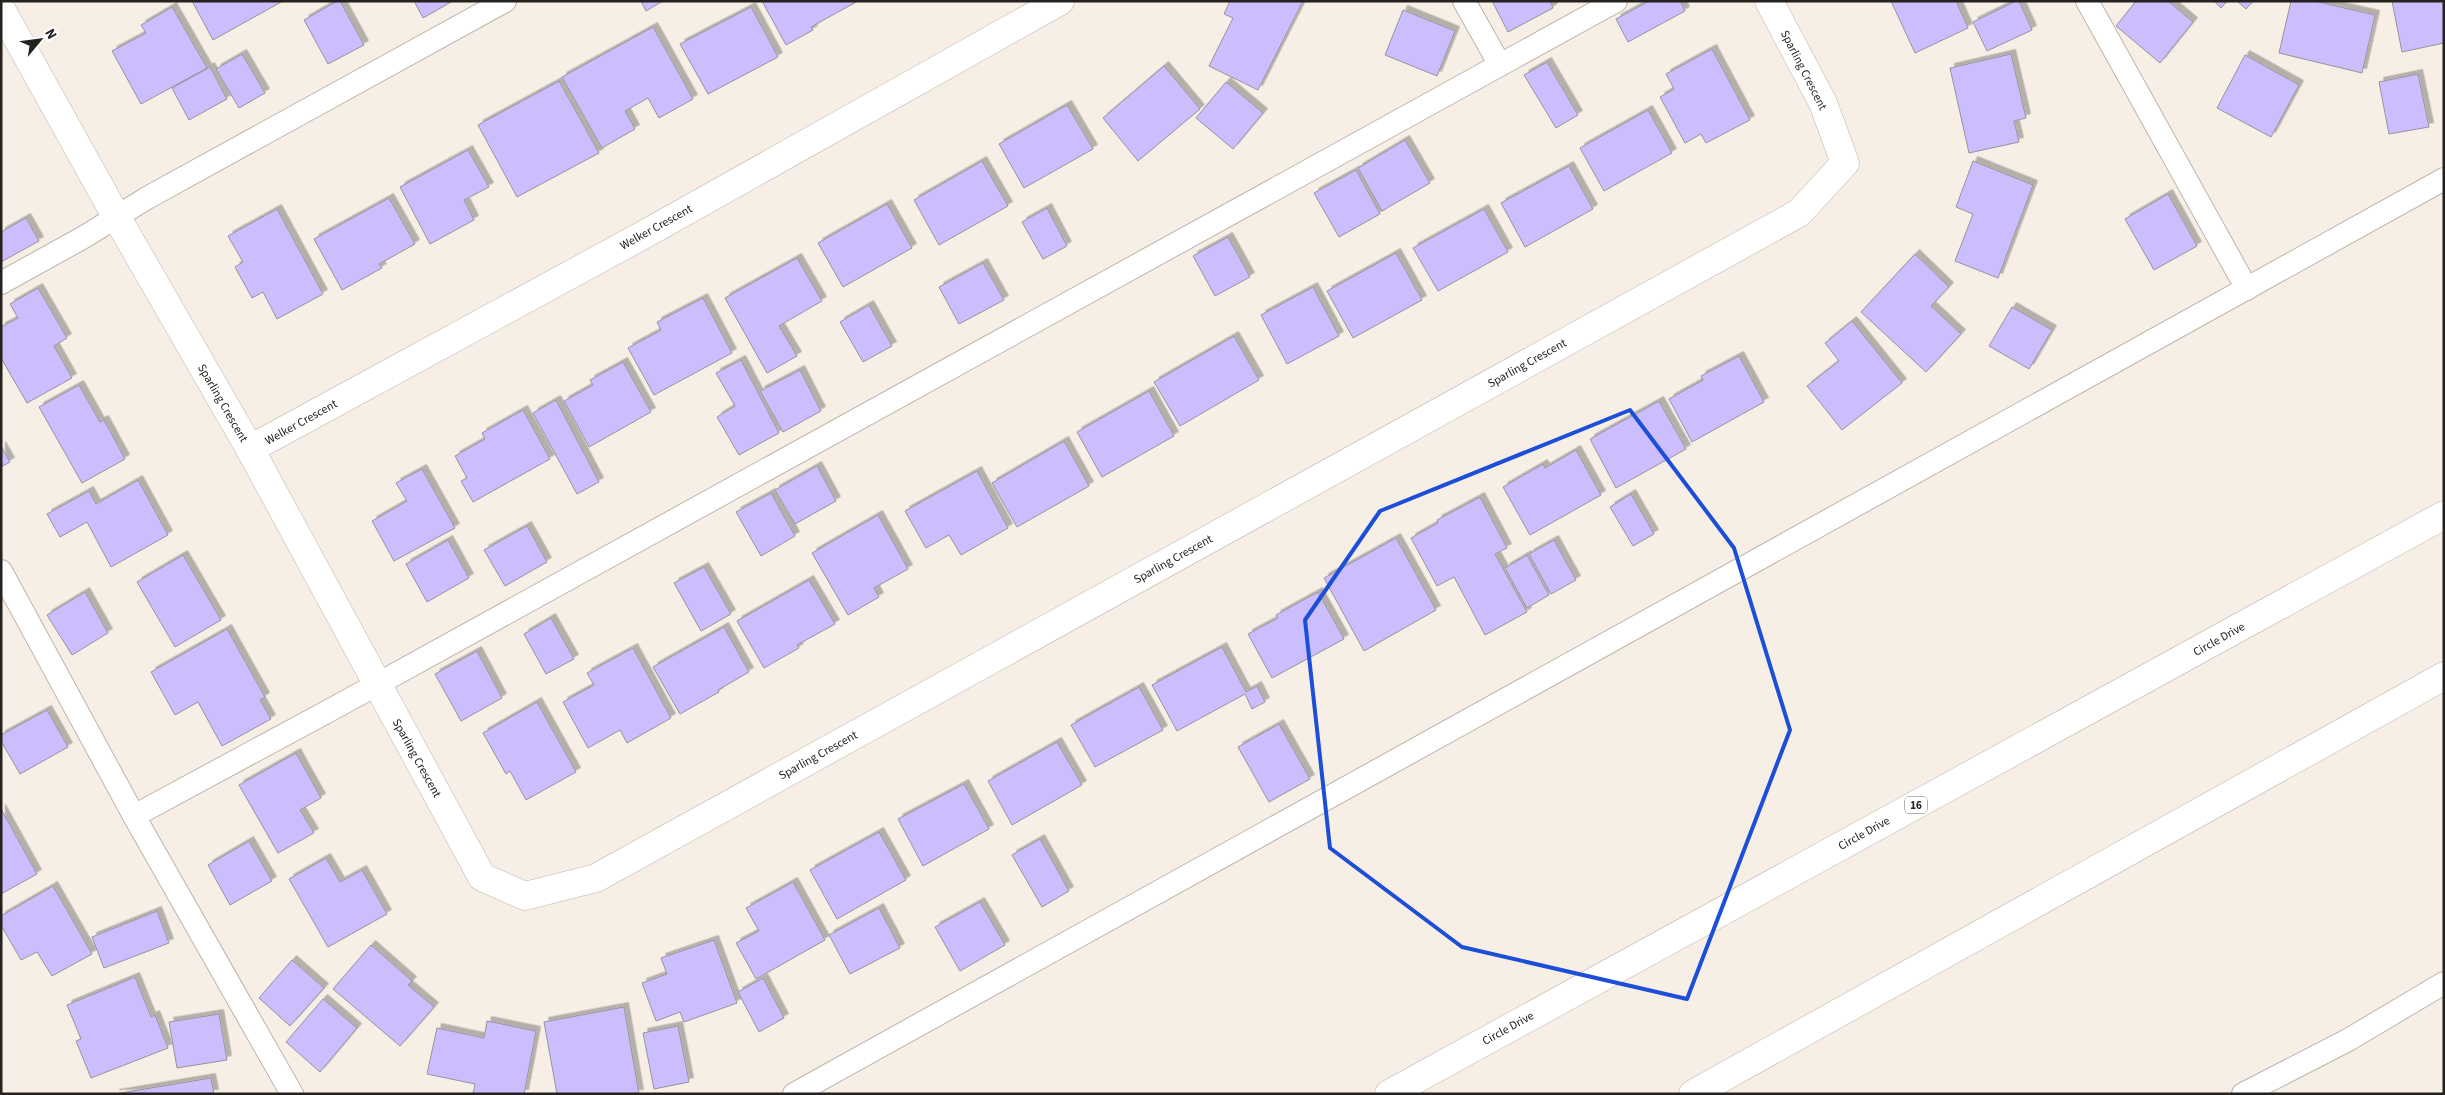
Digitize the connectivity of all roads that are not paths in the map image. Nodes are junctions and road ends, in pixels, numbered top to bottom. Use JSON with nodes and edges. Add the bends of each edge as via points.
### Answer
{"nodes":[{"id":1,"x":505,"y":1,"type":"edge"},
{"id":2,"x":1060,"y":1,"type":"edge"},
{"id":3,"x":1464,"y":1,"type":"edge"},
{"id":4,"x":1616,"y":1,"type":"edge"},
{"id":5,"x":1769,"y":1,"type":"edge"},
{"id":6,"x":2087,"y":1,"type":"edge"},
{"id":7,"x":1,"y":9,"type":"edge"},
{"id":8,"x":1500,"y":65,"type":"junction"},
{"id":9,"x":2444,"y":179,"type":"edge"},
{"id":10,"x":116,"y":216,"type":"junction"},
{"id":11,"x":1,"y":283,"type":"edge"},
{"id":12,"x":2247,"y":289,"type":"junction"},
{"id":13,"x":250,"y":449,"type":"junction"},
{"id":14,"x":2444,"y":516,"type":"edge"},
{"id":15,"x":1,"y":571,"type":"edge"},
{"id":16,"x":2444,"y":676,"type":"edge"},
{"id":17,"x":376,"y":684,"type":"junction"},
{"id":18,"x":134,"y":816,"type":"junction"},
{"id":19,"x":2444,"y":982,"type":"edge"},
{"id":20,"x":292,"y":1094,"type":"edge"},
{"id":21,"x":794,"y":1094,"type":"edge"},
{"id":22,"x":1389,"y":1094,"type":"edge"},
{"id":23,"x":1693,"y":1094,"type":"edge"},
{"id":24,"x":2243,"y":1094,"type":"edge"}],
"edges":[{"from":1,"to":10,"type":"lane"},
{"from":2,"to":13,"type":"main road","name":"Welker Crescent","via":[[645,234]]},
{"from":3,"to":8,"type":"lane"},
{"from":4,"to":8,"type":"lane"},
{"from":5,"to":17,"type":"main road","name":"Sparling Crescent","via":[[1823,102],[1845,163],[1799,213],[596,878],[526,896],[482,877]]},
{"from":6,"to":12,"type":"lane"},
{"from":7,"to":10,"type":"main road","name":"Sparling Crescent"},
{"from":8,"to":17,"type":"lane"},
{"from":9,"to":12,"type":"lane"},
{"from":10,"to":11,"type":"lane"},
{"from":10,"to":13,"type":"main road","name":"Sparling Crescent"},
{"from":12,"to":21,"type":"lane"},
{"from":13,"to":17,"type":"main road","name":"Sparling Crescent"},
{"from":14,"to":22,"type":"main road","name":"Circle Drive","number":"16"},
{"from":15,"to":18,"type":"lane"},
{"from":16,"to":23,"type":"main road"},
{"from":17,"to":18,"type":"lane"},
{"from":18,"to":20,"type":"lane"},
{"from":19,"to":24,"type":"lane","via":[[2348,1040]]}]}
